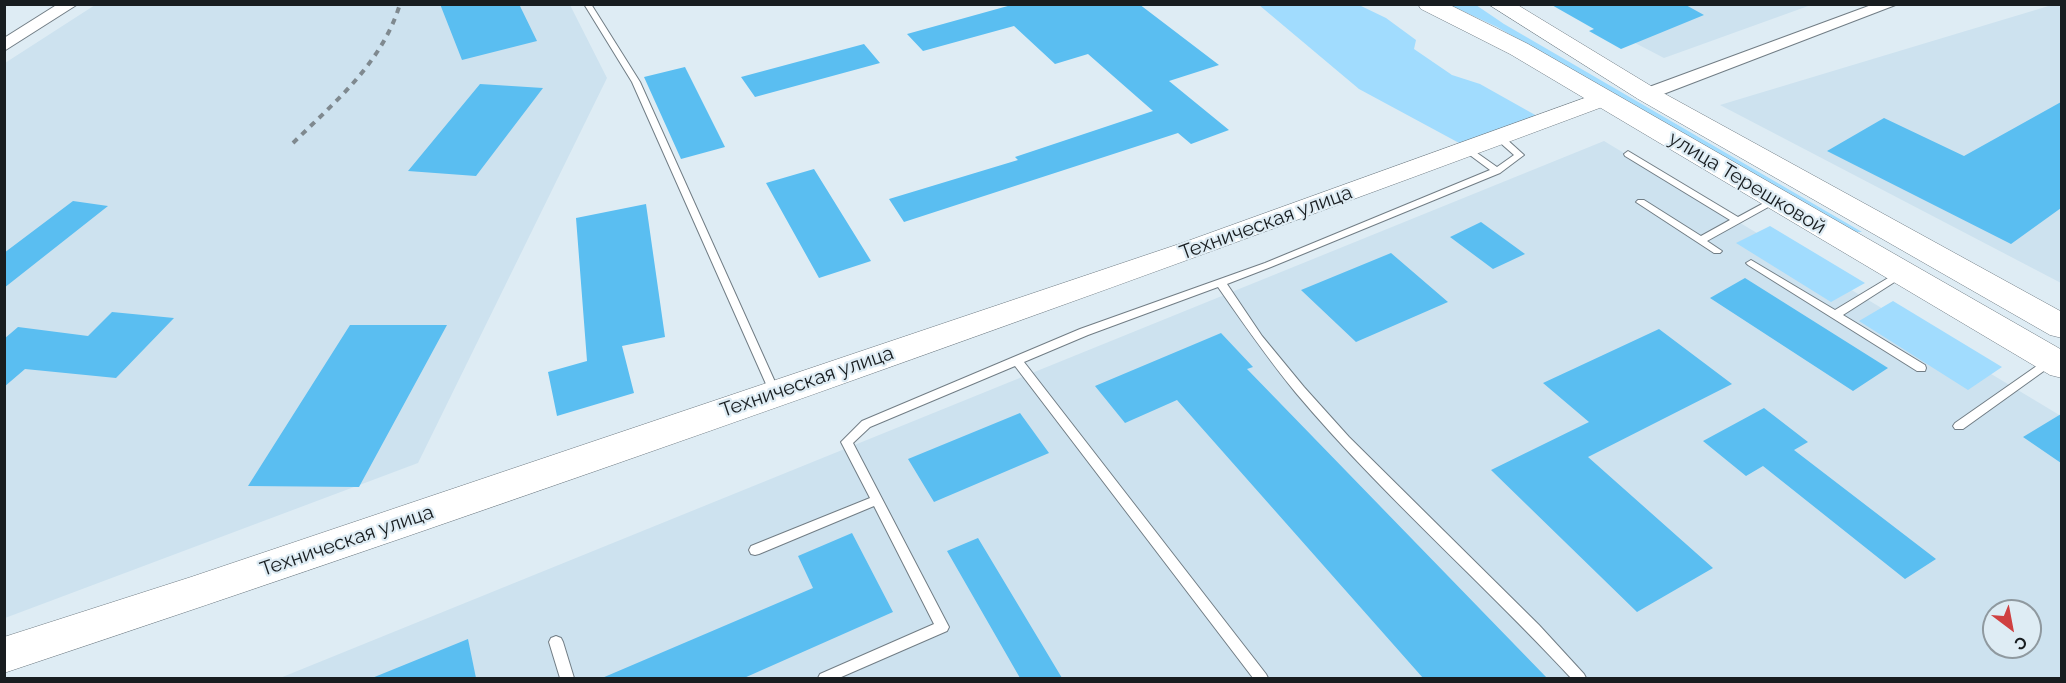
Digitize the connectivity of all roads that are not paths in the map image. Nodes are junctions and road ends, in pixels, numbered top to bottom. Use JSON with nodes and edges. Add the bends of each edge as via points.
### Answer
{"nodes":[{"id":1,"x":70,"y":4,"type":"edge"},
{"id":2,"x":587,"y":4,"type":"edge"},
{"id":3,"x":1429,"y":4,"type":"edge"},
{"id":4,"x":1499,"y":4,"type":"edge"},
{"id":5,"x":1890,"y":4,"type":"edge"},
{"id":6,"x":4,"y":46,"type":"edge"},
{"id":7,"x":1647,"y":94,"type":"junction"},
{"id":8,"x":1604,"y":98,"type":"junction"},
{"id":9,"x":1500,"y":138,"type":"junction"},
{"id":10,"x":1467,"y":150,"type":"junction"},
{"id":11,"x":1628,"y":154,"type":"dead end"},
{"id":12,"x":1497,"y":171,"type":"junction"},
{"id":13,"x":1776,"y":200,"type":"junction"},
{"id":14,"x":1641,"y":202,"type":"dead end"},
{"id":15,"x":1738,"y":221,"type":"junction"},
{"id":16,"x":1880,"y":225,"type":"junction"},
{"id":17,"x":1701,"y":240,"type":"junction"},
{"id":18,"x":1848,"y":243,"type":"junction"},
{"id":19,"x":1718,"y":251,"type":"dead end"},
{"id":20,"x":1751,"y":263,"type":"dead end"},
{"id":21,"x":1901,"y":274,"type":"junction"},
{"id":22,"x":1221,"y":283,"type":"junction"},
{"id":23,"x":1834,"y":315,"type":"junction"},
{"id":24,"x":2061,"y":327,"type":"edge"},
{"id":25,"x":1017,"y":361,"type":"junction"},
{"id":26,"x":2056,"y":363,"type":"edge"},
{"id":27,"x":1920,"y":368,"type":"dead end"},
{"id":28,"x":775,"y":393,"type":"junction"},
{"id":29,"x":1959,"y":426,"type":"dead end"},
{"id":30,"x":877,"y":500,"type":"junction"},
{"id":31,"x":755,"y":550,"type":"dead end"},
{"id":32,"x":556,"y":642,"type":"dead end"},
{"id":33,"x":4,"y":655,"type":"edge"},
{"id":34,"x":567,"y":678,"type":"edge"},
{"id":35,"x":825,"y":678,"type":"edge"},
{"id":36,"x":1261,"y":678,"type":"edge"},
{"id":37,"x":1579,"y":678,"type":"edge"}],
"edges":[{"from":1,"to":6,"type":"street"},
{"from":2,"to":28,"type":"lane","via":[[636,82]]},
{"from":3,"to":8,"type":"main road","name":"улица Терешковой"},
{"from":4,"to":7,"type":"main road","name":"улица Терешковой"},
{"from":5,"to":7,"type":"street"},
{"from":7,"to":16,"type":"main road","name":"улица Терешковой"},
{"from":8,"to":9,"type":"street","name":"Техническая улица"},
{"from":8,"to":13,"type":"main road","name":"улица Терешковой"},
{"from":9,"to":10,"type":"street","name":"Техническая улица"},
{"from":9,"to":12,"type":"lane","via":[[1520,155]]},
{"from":10,"to":12,"type":"lane"},
{"from":10,"to":28,"type":"street","name":"Техническая улица","via":[[1192,250]]},
{"from":11,"to":15,"type":"lane"},
{"from":12,"to":22,"type":"lane"},
{"from":13,"to":15,"type":"lane"},
{"from":13,"to":18,"type":"main road","name":"улица Терешковой"},
{"from":14,"to":17,"type":"lane"},
{"from":15,"to":17,"type":"lane"},
{"from":16,"to":18,"type":"main road","via":[[1882,236],[1877,242]]},
{"from":16,"to":24,"type":"main road","name":"улица Терешковой"},
{"from":17,"to":19,"type":"lane"},
{"from":18,"to":21,"type":"main road","name":"улица Терешковой"},
{"from":20,"to":23,"type":"lane"},
{"from":21,"to":23,"type":"lane"},
{"from":21,"to":26,"type":"main road","name":"улица Терешковой"},
{"from":22,"to":25,"type":"lane","via":[[1084,332]]},
{"from":22,"to":37,"type":"lane","via":[[1290,379]]},
{"from":23,"to":27,"type":"lane"},
{"from":25,"to":30,"type":"lane","via":[[866,424],[847,442]]},
{"from":25,"to":36,"type":"lane"},
{"from":26,"to":29,"type":"lane"},
{"from":28,"to":33,"type":"street","name":"Техническая улица"},
{"from":30,"to":31,"type":"lane"},
{"from":30,"to":35,"type":"lane","via":[[942,627]]},
{"from":32,"to":34,"type":"lane"}]}
